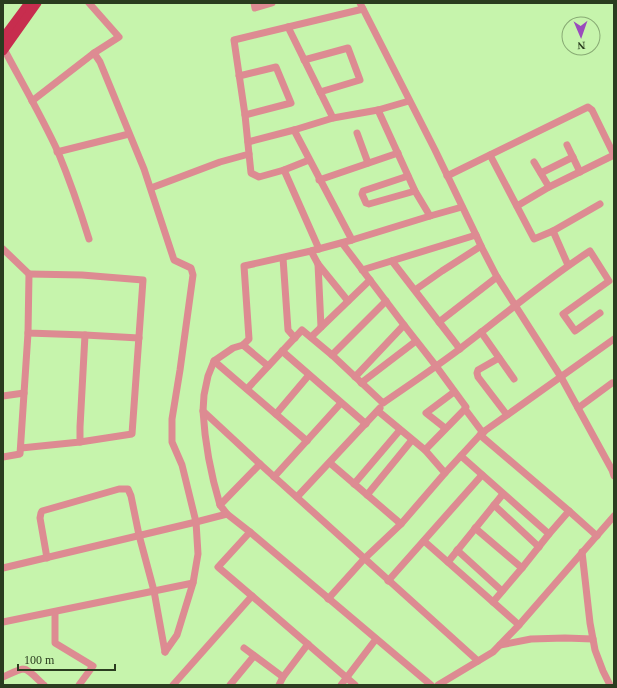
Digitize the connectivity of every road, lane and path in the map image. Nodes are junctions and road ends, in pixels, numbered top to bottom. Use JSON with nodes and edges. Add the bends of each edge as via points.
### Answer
{"nodes":[{"id":1,"x":29,"y":3,"type":"edge"},
{"id":2,"x":37,"y":3,"type":"edge"},
{"id":3,"x":89,"y":3,"type":"edge"},
{"id":4,"x":254,"y":3,"type":"edge"},
{"id":5,"x":272,"y":3,"type":"edge"},
{"id":6,"x":361,"y":6,"type":"edge"},
{"id":7,"x":288,"y":27,"type":"junction"},
{"id":8,"x":3,"y":38,"type":"edge"},
{"id":9,"x":4,"y":50,"type":"edge"},
{"id":10,"x":94,"y":53,"type":"junction"},
{"id":11,"x":304,"y":60,"type":"junction"},
{"id":12,"x":239,"y":76,"type":"junction"},
{"id":13,"x":320,"y":92,"type":"junction"},
{"id":14,"x":32,"y":101,"type":"junction"},
{"id":15,"x":409,"y":101,"type":"junction"},
{"id":16,"x":378,"y":110,"type":"junction"},
{"id":17,"x":245,"y":115,"type":"junction"},
{"id":18,"x":333,"y":118,"type":"junction"},
{"id":19,"x":294,"y":130,"type":"junction"},
{"id":20,"x":357,"y":133,"type":"dead end"},
{"id":21,"x":129,"y":134,"type":"junction"},
{"id":22,"x":248,"y":142,"type":"junction"},
{"id":23,"x":567,"y":145,"type":"dead end"},
{"id":24,"x":57,"y":152,"type":"junction"},
{"id":25,"x":398,"y":153,"type":"junction"},
{"id":26,"x":248,"y":154,"type":"junction"},
{"id":27,"x":490,"y":155,"type":"junction"},
{"id":28,"x":614,"y":155,"type":"edge"},
{"id":29,"x":573,"y":157,"type":"junction"},
{"id":30,"x":309,"y":160,"type":"junction"},
{"id":31,"x":534,"y":162,"type":"dead end"},
{"id":32,"x":368,"y":163,"type":"junction"},
{"id":33,"x":284,"y":170,"type":"junction"},
{"id":34,"x":580,"y":172,"type":"junction"},
{"id":35,"x":541,"y":173,"type":"junction"},
{"id":36,"x":408,"y":176,"type":"junction"},
{"id":37,"x":447,"y":176,"type":"junction"},
{"id":38,"x":320,"y":180,"type":"junction"},
{"id":39,"x":549,"y":187,"type":"junction"},
{"id":40,"x":151,"y":188,"type":"junction"},
{"id":41,"x":415,"y":191,"type":"junction"},
{"id":42,"x":600,"y":204,"type":"dead end"},
{"id":43,"x":517,"y":206,"type":"junction"},
{"id":44,"x":462,"y":207,"type":"junction"},
{"id":45,"x":430,"y":216,"type":"junction"},
{"id":46,"x":553,"y":231,"type":"junction"},
{"id":47,"x":476,"y":235,"type":"junction"},
{"id":48,"x":89,"y":239,"type":"dead end"},
{"id":49,"x":352,"y":240,"type":"junction"},
{"id":50,"x":342,"y":242,"type":"junction"},
{"id":51,"x":481,"y":246,"type":"junction"},
{"id":52,"x":319,"y":249,"type":"junction"},
{"id":53,"x":3,"y":250,"type":"edge"},
{"id":54,"x":311,"y":251,"type":"junction"},
{"id":55,"x":283,"y":258,"type":"junction"},
{"id":56,"x":392,"y":261,"type":"junction"},
{"id":57,"x":318,"y":264,"type":"junction"},
{"id":58,"x":568,"y":266,"type":"junction"},
{"id":59,"x":362,"y":270,"type":"junction"},
{"id":60,"x":29,"y":274,"type":"junction"},
{"id":61,"x":498,"y":277,"type":"junction"},
{"id":62,"x":370,"y":280,"type":"junction"},
{"id":63,"x":415,"y":290,"type":"junction"},
{"id":64,"x":348,"y":301,"type":"junction"},
{"id":65,"x":386,"y":301,"type":"junction"},
{"id":66,"x":516,"y":304,"type":"junction"},
{"id":67,"x":600,"y":312,"type":"dead end"},
{"id":68,"x":439,"y":322,"type":"junction"},
{"id":69,"x":404,"y":325,"type":"junction"},
{"id":70,"x":321,"y":327,"type":"junction"},
{"id":71,"x":481,"y":332,"type":"junction"},
{"id":72,"x":28,"y":333,"type":"junction"},
{"id":73,"x":85,"y":335,"type":"junction"},
{"id":74,"x":311,"y":337,"type":"junction"},
{"id":75,"x":139,"y":338,"type":"junction"},
{"id":76,"x":295,"y":338,"type":"junction"},
{"id":77,"x":614,"y":339,"type":"edge"},
{"id":78,"x":416,"y":341,"type":"junction"},
{"id":79,"x":243,"y":346,"type":"junction"},
{"id":80,"x":460,"y":348,"type":"junction"},
{"id":81,"x":282,"y":351,"type":"junction"},
{"id":82,"x":332,"y":354,"type":"junction"},
{"id":83,"x":499,"y":358,"type":"junction"},
{"id":84,"x":214,"y":361,"type":"junction"},
{"id":85,"x":268,"y":366,"type":"junction"},
{"id":86,"x":436,"y":366,"type":"junction"},
{"id":87,"x":310,"y":376,"type":"junction"},
{"id":88,"x":355,"y":377,"type":"junction"},
{"id":89,"x":561,"y":377,"type":"junction"},
{"id":90,"x":514,"y":379,"type":"dead end"},
{"id":91,"x":361,"y":383,"type":"junction"},
{"id":92,"x":612,"y":383,"type":"dead end"},
{"id":93,"x":247,"y":389,"type":"junction"},
{"id":94,"x":454,"y":392,"type":"junction"},
{"id":95,"x":24,"y":393,"type":"junction"},
{"id":96,"x":3,"y":396,"type":"edge"},
{"id":97,"x":341,"y":403,"type":"junction"},
{"id":98,"x":384,"y":403,"type":"junction"},
{"id":99,"x":578,"y":408,"type":"junction"},
{"id":100,"x":465,"y":409,"type":"junction"},
{"id":101,"x":203,"y":411,"type":"junction"},
{"id":102,"x":378,"y":411,"type":"junction"},
{"id":103,"x":276,"y":414,"type":"junction"},
{"id":104,"x":507,"y":415,"type":"junction"},
{"id":105,"x":366,"y":424,"type":"junction"},
{"id":106,"x":446,"y":428,"type":"junction"},
{"id":107,"x":400,"y":430,"type":"junction"},
{"id":108,"x":481,"y":434,"type":"junction"},
{"id":109,"x":412,"y":440,"type":"junction"},
{"id":110,"x":307,"y":441,"type":"junction"},
{"id":111,"x":80,"y":442,"type":"junction"},
{"id":112,"x":21,"y":448,"type":"junction"},
{"id":113,"x":425,"y":450,"type":"junction"},
{"id":114,"x":461,"y":456,"type":"junction"},
{"id":115,"x":3,"y":457,"type":"edge"},
{"id":116,"x":330,"y":463,"type":"junction"},
{"id":117,"x":260,"y":464,"type":"junction"},
{"id":118,"x":445,"y":473,"type":"junction"},
{"id":119,"x":482,"y":475,"type":"junction"},
{"id":120,"x":614,"y":476,"type":"edge"},
{"id":121,"x":274,"y":477,"type":"junction"},
{"id":122,"x":354,"y":484,"type":"junction"},
{"id":123,"x":503,"y":494,"type":"junction"},
{"id":124,"x":367,"y":495,"type":"junction"},
{"id":125,"x":297,"y":497,"type":"junction"},
{"id":126,"x":220,"y":504,"type":"junction"},
{"id":127,"x":494,"y":505,"type":"junction"},
{"id":128,"x":569,"y":511,"type":"junction"},
{"id":129,"x":227,"y":514,"type":"junction"},
{"id":130,"x":614,"y":516,"type":"edge"},
{"id":131,"x":197,"y":522,"type":"junction"},
{"id":132,"x":401,"y":524,"type":"junction"},
{"id":133,"x":475,"y":528,"type":"junction"},
{"id":134,"x":250,"y":532,"type":"junction"},
{"id":135,"x":549,"y":534,"type":"junction"},
{"id":136,"x":139,"y":536,"type":"junction"},
{"id":137,"x":597,"y":536,"type":"junction"},
{"id":138,"x":424,"y":541,"type":"junction"},
{"id":139,"x":539,"y":546,"type":"junction"},
{"id":140,"x":457,"y":550,"type":"junction"},
{"id":141,"x":582,"y":552,"type":"junction"},
{"id":142,"x":47,"y":558,"type":"junction"},
{"id":143,"x":364,"y":559,"type":"junction"},
{"id":144,"x":448,"y":562,"type":"junction"},
{"id":145,"x":3,"y":568,"type":"edge"},
{"id":146,"x":522,"y":568,"type":"junction"},
{"id":147,"x":388,"y":581,"type":"junction"},
{"id":148,"x":193,"y":583,"type":"junction"},
{"id":149,"x":154,"y":591,"type":"junction"},
{"id":150,"x":502,"y":591,"type":"junction"},
{"id":151,"x":252,"y":596,"type":"junction"},
{"id":152,"x":328,"y":599,"type":"junction"},
{"id":153,"x":493,"y":602,"type":"junction"},
{"id":154,"x":54,"y":612,"type":"junction"},
{"id":155,"x":3,"y":622,"type":"edge"},
{"id":156,"x":519,"y":624,"type":"junction"},
{"id":157,"x":376,"y":639,"type":"junction"},
{"id":158,"x":593,"y":639,"type":"junction"},
{"id":159,"x":308,"y":644,"type":"junction"},
{"id":160,"x":500,"y":645,"type":"junction"},
{"id":161,"x":244,"y":648,"type":"dead end"},
{"id":162,"x":254,"y":656,"type":"junction"},
{"id":163,"x":478,"y":661,"type":"junction"},
{"id":164,"x":283,"y":677,"type":"junction"},
{"id":165,"x":347,"y":677,"type":"junction"},
{"id":166,"x":3,"y":678,"type":"edge"},
{"id":167,"x":44,"y":685,"type":"edge"},
{"id":168,"x":79,"y":685,"type":"edge"},
{"id":169,"x":174,"y":685,"type":"edge"},
{"id":170,"x":230,"y":685,"type":"edge"},
{"id":171,"x":279,"y":685,"type":"edge"},
{"id":172,"x":341,"y":685,"type":"edge"},
{"id":173,"x":355,"y":685,"type":"edge"},
{"id":174,"x":431,"y":685,"type":"edge"},
{"id":175,"x":438,"y":685,"type":"edge"},
{"id":176,"x":610,"y":685,"type":"edge"}],
"edges":[{"from":1,"to":8,"type":"main road"},
{"from":2,"to":9,"type":"main road"},
{"from":3,"to":10,"type":"street","via":[[120,37]]},
{"from":4,"to":5,"type":"street","via":[[255,8]]},
{"from":6,"to":7,"type":"street"},
{"from":6,"to":15,"type":"street"},
{"from":7,"to":11,"type":"street"},
{"from":7,"to":12,"type":"street","via":[[234,40]]},
{"from":9,"to":14,"type":"street"},
{"from":10,"to":14,"type":"street"},
{"from":10,"to":21,"type":"street"},
{"from":11,"to":13,"type":"street"},
{"from":11,"to":13,"type":"street","via":[[348,48],[360,80]]},
{"from":12,"to":17,"type":"street"},
{"from":12,"to":17,"type":"street","via":[[276,67],[291,103]]},
{"from":13,"to":18,"type":"street"},
{"from":14,"to":24,"type":"street"},
{"from":15,"to":16,"type":"street"},
{"from":15,"to":37,"type":"street"},
{"from":16,"to":18,"type":"street"},
{"from":16,"to":25,"type":"street"},
{"from":17,"to":22,"type":"street"},
{"from":18,"to":19,"type":"street"},
{"from":19,"to":22,"type":"street"},
{"from":19,"to":30,"type":"street"},
{"from":20,"to":32,"type":"street"},
{"from":21,"to":24,"type":"street"},
{"from":21,"to":40,"type":"street"},
{"from":22,"to":26,"type":"street"},
{"from":23,"to":29,"type":"street"},
{"from":24,"to":48,"type":"street"},
{"from":25,"to":32,"type":"street"},
{"from":25,"to":36,"type":"street"},
{"from":26,"to":33,"type":"street","via":[[251,173],[259,177]]},
{"from":26,"to":40,"type":"street"},
{"from":27,"to":28,"type":"street","via":[[588,107],[592,110]]},
{"from":27,"to":37,"type":"street"},
{"from":27,"to":43,"type":"street"},
{"from":28,"to":34,"type":"street"},
{"from":29,"to":34,"type":"street"},
{"from":29,"to":35,"type":"street"},
{"from":30,"to":33,"type":"street"},
{"from":30,"to":38,"type":"street"},
{"from":31,"to":35,"type":"street"},
{"from":32,"to":38,"type":"street"},
{"from":33,"to":52,"type":"street"},
{"from":34,"to":39,"type":"street"},
{"from":35,"to":39,"type":"street"},
{"from":36,"to":41,"type":"street"},
{"from":36,"to":41,"type":"street","via":[[363,192],[366,204]]},
{"from":37,"to":44,"type":"street"},
{"from":38,"to":49,"type":"street"},
{"from":39,"to":43,"type":"street"},
{"from":40,"to":131,"type":"street","via":[[174,260],[191,268],[193,275],[172,419],[172,442],[182,465]]},
{"from":41,"to":45,"type":"street"},
{"from":42,"to":46,"type":"street"},
{"from":43,"to":46,"type":"street","via":[[534,239]]},
{"from":44,"to":45,"type":"street"},
{"from":44,"to":47,"type":"street"},
{"from":45,"to":49,"type":"street"},
{"from":46,"to":58,"type":"street"},
{"from":47,"to":51,"type":"street"},
{"from":47,"to":56,"type":"street"},
{"from":49,"to":50,"type":"street"},
{"from":50,"to":52,"type":"street"},
{"from":50,"to":59,"type":"street"},
{"from":51,"to":61,"type":"street"},
{"from":51,"to":63,"type":"street"},
{"from":52,"to":54,"type":"street"},
{"from":53,"to":60,"type":"street"},
{"from":54,"to":55,"type":"street"},
{"from":54,"to":57,"type":"street"},
{"from":55,"to":76,"type":"street","via":[[288,330]]},
{"from":55,"to":79,"type":"street","via":[[244,266],[249,338]]},
{"from":56,"to":59,"type":"street"},
{"from":56,"to":63,"type":"street"},
{"from":57,"to":64,"type":"street"},
{"from":57,"to":70,"type":"street"},
{"from":58,"to":66,"type":"street"},
{"from":58,"to":67,"type":"street","via":[[590,251],[609,281],[563,314],[575,331]]},
{"from":59,"to":62,"type":"street"},
{"from":60,"to":72,"type":"street"},
{"from":60,"to":75,"type":"street","via":[[143,280]]},
{"from":61,"to":66,"type":"street"},
{"from":61,"to":68,"type":"street"},
{"from":62,"to":64,"type":"street"},
{"from":62,"to":65,"type":"street"},
{"from":63,"to":68,"type":"street"},
{"from":64,"to":70,"type":"street"},
{"from":65,"to":69,"type":"street"},
{"from":65,"to":82,"type":"street"},
{"from":66,"to":71,"type":"street"},
{"from":66,"to":89,"type":"street"},
{"from":68,"to":80,"type":"street"},
{"from":69,"to":78,"type":"street"},
{"from":69,"to":88,"type":"street"},
{"from":70,"to":74,"type":"street"},
{"from":71,"to":80,"type":"street"},
{"from":71,"to":83,"type":"street"},
{"from":72,"to":73,"type":"street"},
{"from":72,"to":95,"type":"street"},
{"from":73,"to":75,"type":"street"},
{"from":73,"to":111,"type":"street"},
{"from":74,"to":76,"type":"street","via":[[302,330]]},
{"from":74,"to":82,"type":"street"},
{"from":75,"to":111,"type":"street","via":[[132,434]]},
{"from":76,"to":81,"type":"street"},
{"from":77,"to":89,"type":"street"},
{"from":78,"to":86,"type":"street"},
{"from":78,"to":91,"type":"street"},
{"from":79,"to":84,"type":"street","via":[[233,348]]},
{"from":79,"to":85,"type":"street"},
{"from":80,"to":86,"type":"street"},
{"from":81,"to":85,"type":"street"},
{"from":81,"to":87,"type":"street"},
{"from":82,"to":88,"type":"street"},
{"from":83,"to":90,"type":"street"},
{"from":83,"to":104,"type":"street","via":[[476,373]]},
{"from":84,"to":93,"type":"street"},
{"from":84,"to":101,"type":"street","via":[[208,376]]},
{"from":85,"to":93,"type":"street"},
{"from":86,"to":94,"type":"street"},
{"from":86,"to":98,"type":"street"},
{"from":87,"to":97,"type":"street"},
{"from":87,"to":103,"type":"street"},
{"from":88,"to":91,"type":"street"},
{"from":89,"to":99,"type":"street"},
{"from":89,"to":104,"type":"street"},
{"from":91,"to":98,"type":"street"},
{"from":92,"to":99,"type":"street"},
{"from":93,"to":103,"type":"street"},
{"from":94,"to":100,"type":"street"},
{"from":94,"to":106,"type":"street","via":[[426,413]]},
{"from":95,"to":96,"type":"street"},
{"from":95,"to":112,"type":"street"},
{"from":97,"to":105,"type":"street"},
{"from":97,"to":110,"type":"street"},
{"from":98,"to":102,"type":"street"},
{"from":99,"to":120,"type":"street"},
{"from":100,"to":106,"type":"street"},
{"from":100,"to":108,"type":"street"},
{"from":101,"to":117,"type":"street"},
{"from":101,"to":126,"type":"street","via":[[208,457]]},
{"from":102,"to":105,"type":"street"},
{"from":102,"to":107,"type":"street"},
{"from":103,"to":110,"type":"street"},
{"from":104,"to":108,"type":"street"},
{"from":105,"to":116,"type":"street"},
{"from":106,"to":113,"type":"street"},
{"from":107,"to":109,"type":"street"},
{"from":107,"to":122,"type":"street"},
{"from":108,"to":114,"type":"street"},
{"from":108,"to":128,"type":"street"},
{"from":109,"to":113,"type":"street"},
{"from":109,"to":124,"type":"street"},
{"from":110,"to":121,"type":"street"},
{"from":111,"to":112,"type":"street"},
{"from":112,"to":115,"type":"street","via":[[20,454]]},
{"from":113,"to":118,"type":"street"},
{"from":114,"to":118,"type":"street"},
{"from":114,"to":119,"type":"street"},
{"from":116,"to":122,"type":"street"},
{"from":116,"to":125,"type":"street"},
{"from":117,"to":121,"type":"street"},
{"from":117,"to":126,"type":"street"},
{"from":118,"to":132,"type":"street"},
{"from":119,"to":123,"type":"street"},
{"from":119,"to":138,"type":"street"},
{"from":121,"to":125,"type":"street"},
{"from":122,"to":124,"type":"street"},
{"from":123,"to":127,"type":"street"},
{"from":123,"to":135,"type":"street"},
{"from":124,"to":132,"type":"street"},
{"from":125,"to":143,"type":"street"},
{"from":126,"to":129,"type":"street"},
{"from":127,"to":133,"type":"street"},
{"from":127,"to":139,"type":"street"},
{"from":128,"to":135,"type":"street"},
{"from":128,"to":137,"type":"street"},
{"from":129,"to":131,"type":"street"},
{"from":129,"to":134,"type":"street"},
{"from":130,"to":137,"type":"street"},
{"from":131,"to":136,"type":"street"},
{"from":131,"to":148,"type":"street","via":[[198,554]]},
{"from":132,"to":143,"type":"street"},
{"from":133,"to":140,"type":"street"},
{"from":133,"to":146,"type":"street"},
{"from":134,"to":151,"type":"street","via":[[218,568]]},
{"from":134,"to":152,"type":"street"},
{"from":135,"to":139,"type":"street"},
{"from":136,"to":142,"type":"street"},
{"from":136,"to":142,"type":"street","via":[[131,496],[128,489],[119,489],[42,512],[40,518]]},
{"from":136,"to":149,"type":"street"},
{"from":137,"to":141,"type":"street"},
{"from":138,"to":144,"type":"street"},
{"from":138,"to":147,"type":"street"},
{"from":139,"to":146,"type":"street"},
{"from":140,"to":144,"type":"street"},
{"from":140,"to":150,"type":"street"},
{"from":141,"to":156,"type":"street"},
{"from":141,"to":158,"type":"street"},
{"from":142,"to":145,"type":"street"},
{"from":143,"to":147,"type":"street"},
{"from":143,"to":152,"type":"street"},
{"from":144,"to":153,"type":"street"},
{"from":146,"to":150,"type":"street"},
{"from":147,"to":163,"type":"street"},
{"from":148,"to":149,"type":"street"},
{"from":148,"to":149,"type":"street","via":[[177,635],[165,652]]},
{"from":149,"to":154,"type":"street"},
{"from":150,"to":153,"type":"street"},
{"from":151,"to":159,"type":"street"},
{"from":151,"to":169,"type":"street"},
{"from":152,"to":157,"type":"street"},
{"from":153,"to":156,"type":"street"},
{"from":154,"to":155,"type":"street"},
{"from":154,"to":168,"type":"street","via":[[55,644],[93,666]]},
{"from":156,"to":160,"type":"street"},
{"from":157,"to":165,"type":"street"},
{"from":157,"to":174,"type":"street"},
{"from":158,"to":160,"type":"street","via":[[531,639]]},
{"from":158,"to":176,"type":"street"},
{"from":159,"to":164,"type":"street"},
{"from":159,"to":165,"type":"street"},
{"from":160,"to":163,"type":"street"},
{"from":161,"to":162,"type":"street"},
{"from":162,"to":164,"type":"street"},
{"from":162,"to":170,"type":"street"},
{"from":163,"to":175,"type":"street"},
{"from":164,"to":171,"type":"street"},
{"from":165,"to":172,"type":"street"},
{"from":165,"to":173,"type":"street"},
{"from":166,"to":167,"type":"street","via":[[24,669]]}]}
